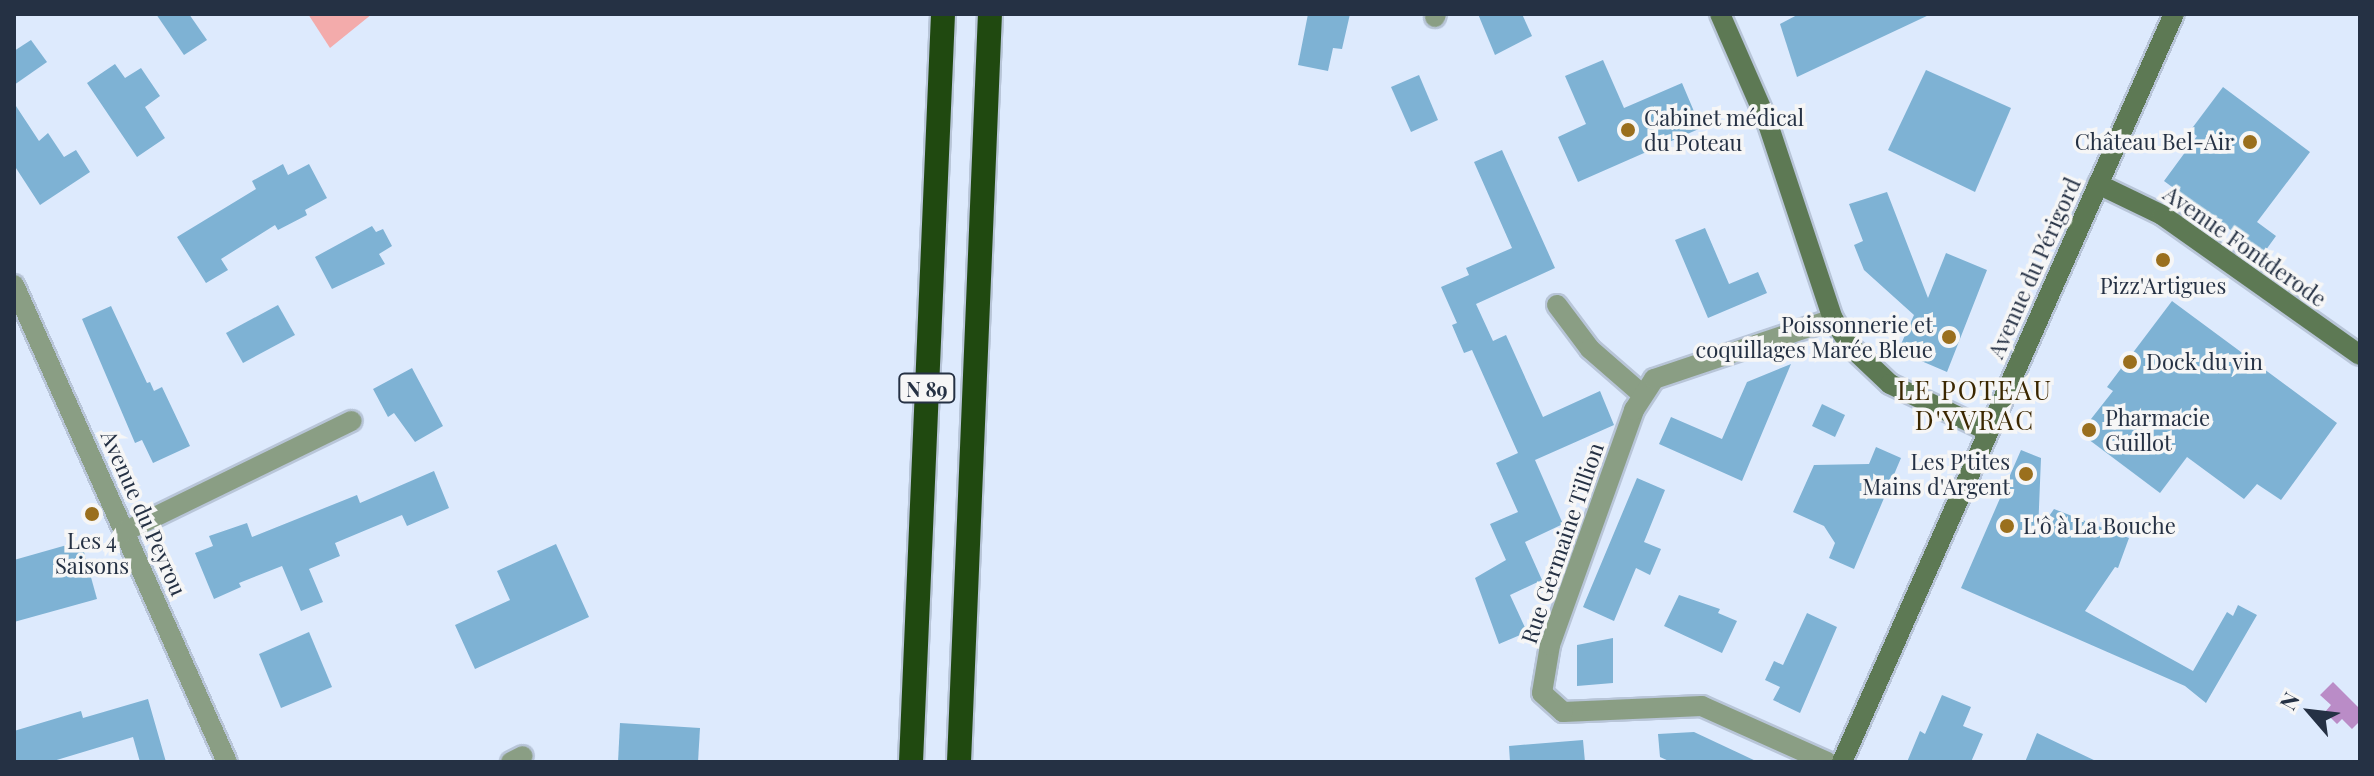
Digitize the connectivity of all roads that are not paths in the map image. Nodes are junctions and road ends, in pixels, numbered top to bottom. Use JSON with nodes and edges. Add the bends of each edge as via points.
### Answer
{"nodes":[{"id":1,"x":943,"y":14,"type":"edge"},
{"id":2,"x":990,"y":14,"type":"edge"},
{"id":3,"x":1720,"y":14,"type":"edge"},
{"id":4,"x":2174,"y":14,"type":"edge"},
{"id":5,"x":2098,"y":184,"type":"junction"},
{"id":6,"x":14,"y":285,"type":"edge"},
{"id":7,"x":1557,"y":305,"type":"dead end"},
{"id":8,"x":1833,"y":319,"type":"junction"},
{"id":9,"x":2360,"y":355,"type":"edge"},
{"id":10,"x":1643,"y":395,"type":"junction"},
{"id":11,"x":352,"y":421,"type":"dead end"},
{"id":12,"x":1988,"y":431,"type":"junction"},
{"id":13,"x":126,"y":531,"type":"junction"},
{"id":14,"x":227,"y":762,"type":"edge"},
{"id":15,"x":911,"y":762,"type":"edge"},
{"id":16,"x":959,"y":762,"type":"edge"},
{"id":17,"x":1827,"y":762,"type":"edge"},
{"id":18,"x":1842,"y":762,"type":"edge"}],
"edges":[{"from":1,"to":15,"type":"highway","number":"N 89"},
{"from":2,"to":16,"type":"highway","number":"N 89"},
{"from":3,"to":8,"type":"street","via":[[1768,124]]},
{"from":4,"to":5,"type":"street","name":"Avenue du Périgord"},
{"from":5,"to":9,"type":"street","name":"Avenue Fontderode","via":[[2162,215]]},
{"from":5,"to":12,"type":"street","name":"Avenue du Périgord"},
{"from":6,"to":13,"type":"street","name":"Avenue du Peyrou"},
{"from":7,"to":10,"type":"street","via":[[1590,349]]},
{"from":8,"to":10,"type":"street","name":"Rue Germaine Tillion","via":[[1654,379]]},
{"from":8,"to":12,"type":"street","via":[[1852,348],[1890,384]]},
{"from":10,"to":17,"type":"street","name":"Rue Germaine Tillion","via":[[1550,645],[1542,693],[1563,712],[1702,706]]},
{"from":11,"to":13,"type":"street"},
{"from":12,"to":18,"type":"street","name":"Avenue du Périgord"},
{"from":13,"to":14,"type":"street","name":"Avenue du Peyrou"}]}
